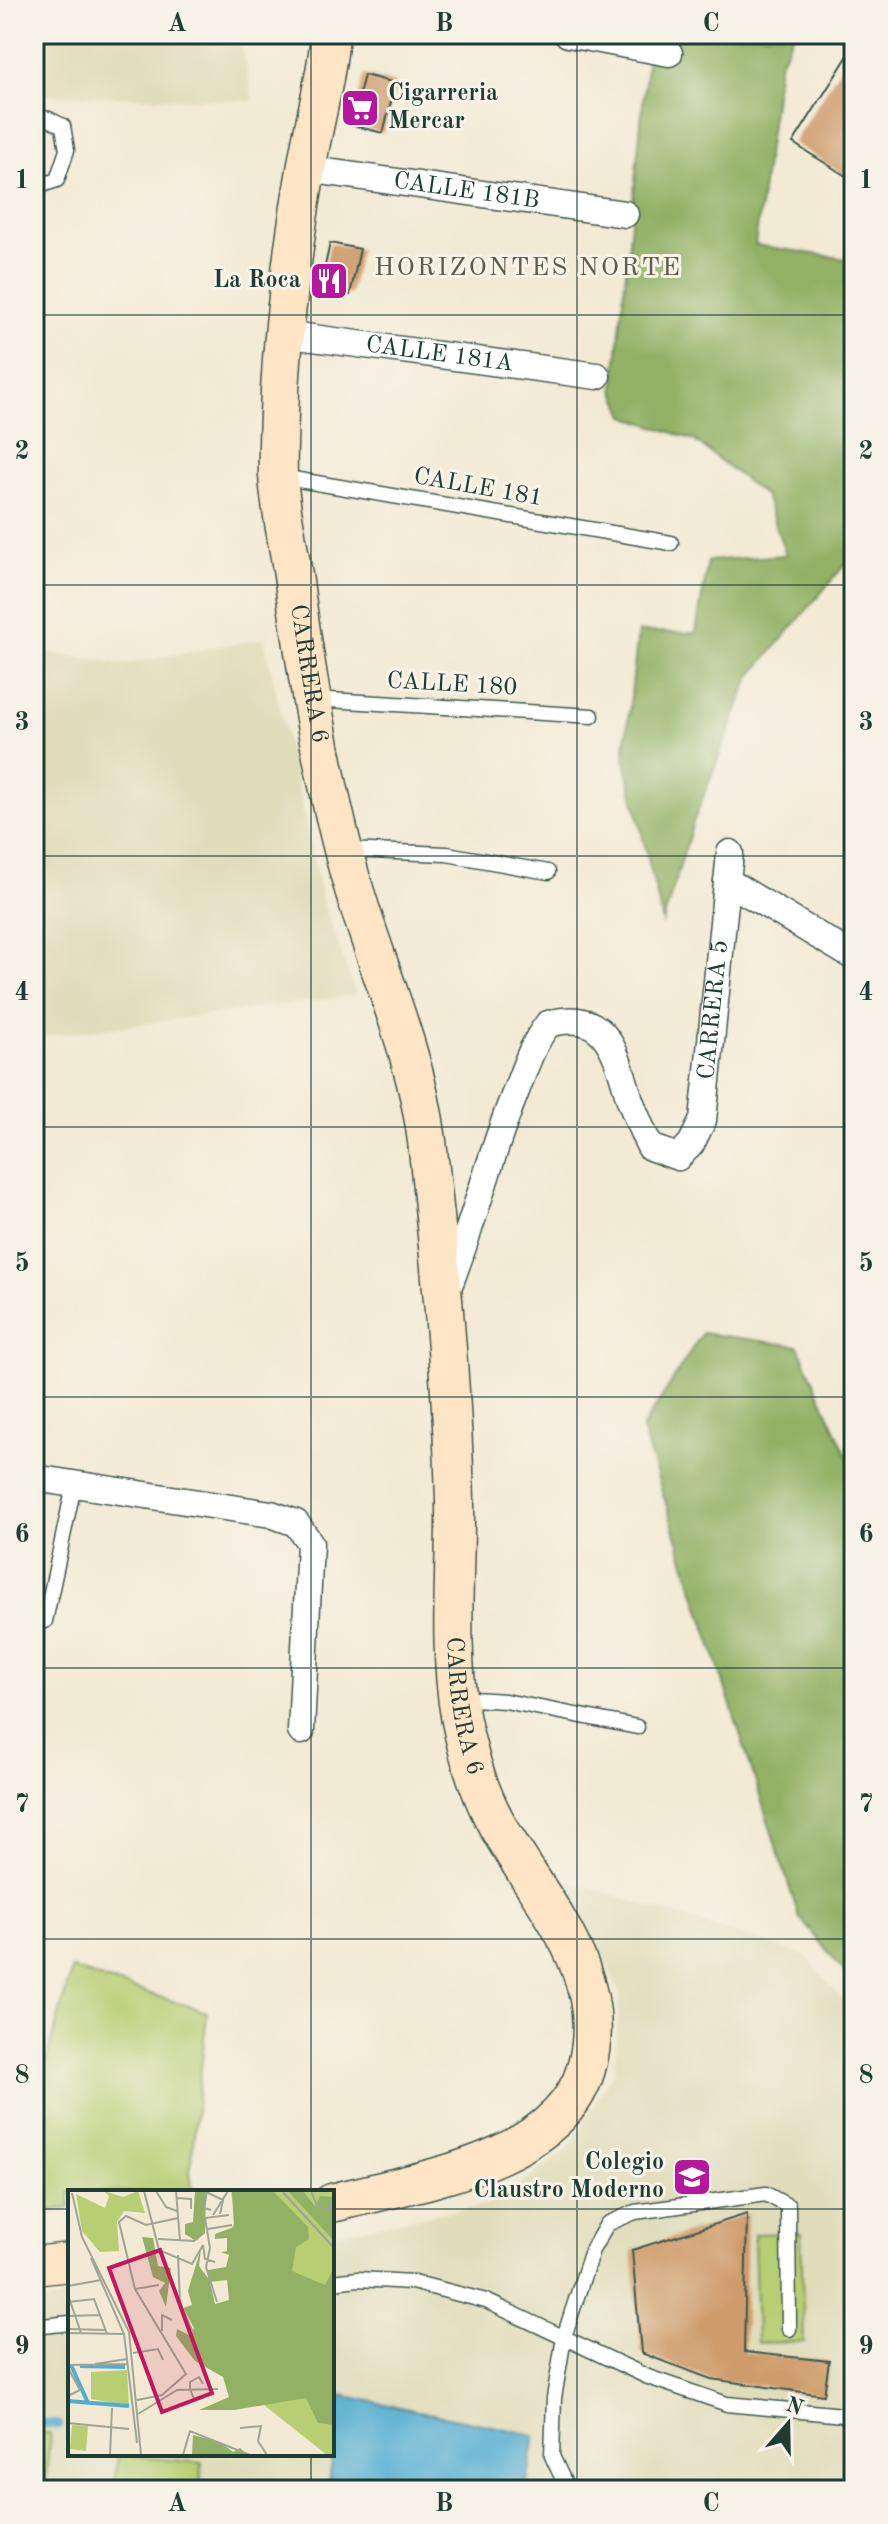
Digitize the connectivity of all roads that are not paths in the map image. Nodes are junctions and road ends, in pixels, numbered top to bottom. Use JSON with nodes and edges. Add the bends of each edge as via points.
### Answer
{"nodes":[{"id":1,"x":330,"y":34,"type":"edge"},
{"id":2,"x":568,"y":34,"type":"edge"},
{"id":3,"x":669,"y":53,"type":"dead end"},
{"id":4,"x":34,"y":117,"type":"edge"},
{"id":5,"x":306,"y":169,"type":"junction"},
{"id":6,"x":34,"y":188,"type":"edge"},
{"id":7,"x":625,"y":214,"type":"dead end"},
{"id":8,"x":283,"y":334,"type":"junction"},
{"id":9,"x":597,"y":376,"type":"dead end"},
{"id":10,"x":278,"y":476,"type":"junction"},
{"id":11,"x":671,"y":543,"type":"dead end"},
{"id":12,"x":310,"y":699,"type":"junction"},
{"id":13,"x":592,"y":716,"type":"dead end"},
{"id":14,"x":344,"y":850,"type":"junction"},
{"id":15,"x":730,"y":853,"type":"dead end"},
{"id":16,"x":548,"y":872,"type":"dead end"},
{"id":17,"x":727,"y":881,"type":"junction"},
{"id":18,"x":854,"y":957,"type":"edge"},
{"id":19,"x":548,"y":1024,"type":"joint"},
{"id":20,"x":441,"y":1304,"type":"junction"},
{"id":21,"x":34,"y":1478,"type":"edge"},
{"id":22,"x":74,"y":1485,"type":"junction"},
{"id":23,"x":45,"y":1621,"type":"dead end"},
{"id":24,"x":458,"y":1698,"type":"junction"},
{"id":25,"x":637,"y":1727,"type":"dead end"},
{"id":26,"x":301,"y":1731,"type":"dead end"},
{"id":27,"x":334,"y":2202,"type":"edge"},
{"id":28,"x":68,"y":2262,"type":"edge"},
{"id":29,"x":34,"y":2266,"type":"edge"},
{"id":30,"x":334,"y":2282,"type":"edge"},
{"id":31,"x":68,"y":2323,"type":"edge"},
{"id":32,"x":34,"y":2327,"type":"edge"},
{"id":33,"x":789,"y":2329,"type":"dead end"},
{"id":34,"x":564,"y":2337,"type":"junction"},
{"id":35,"x":854,"y":2416,"type":"edge"},
{"id":36,"x":568,"y":2490,"type":"edge"}],
"edges":[{"from":1,"to":5,"type":"street","name":"CARRERA 6"},
{"from":2,"to":3,"type":"street"},
{"from":4,"to":6,"type":"lane","via":[[63,126],[67,150],[57,180]]},
{"from":5,"to":7,"type":"street","name":"CALLE 181B"},
{"from":5,"to":8,"type":"street","name":"CARRERA 6"},
{"from":8,"to":9,"type":"street","name":"CALLE 181A"},
{"from":8,"to":10,"type":"street","name":"CARRERA 6"},
{"from":10,"to":11,"type":"lane","name":"CALLE 181"},
{"from":10,"to":12,"type":"street","name":"CARRERA 6"},
{"from":12,"to":13,"type":"lane","name":"CALLE 180"},
{"from":12,"to":14,"type":"street","name":"CARRERA 6"},
{"from":14,"to":16,"type":"lane","via":[[447,854]]},
{"from":14,"to":20,"type":"street","name":"CARRERA 6","via":[[418,1081]]},
{"from":15,"to":17,"type":"street","name":"CARRERA 5"},
{"from":17,"to":18,"type":"street"},
{"from":17,"to":19,"type":"street","name":"CARRERA 5","via":[[703,1120],[678,1157],[650,1147],[606,1035],[577,1019]]},
{"from":19,"to":20,"type":"street","name":"CARRERA 6","via":[[535,1040],[505,1117],[465,1248]]},
{"from":20,"to":24,"type":"street","name":"CARRERA 6","via":[[450,1387]]},
{"from":21,"to":22,"type":"street"},
{"from":22,"to":23,"type":"lane"},
{"from":22,"to":26,"type":"street","via":[[212,1504],[296,1523],[310,1543]]},
{"from":24,"to":25,"type":"lane","via":[[505,1701]]},
{"from":24,"to":27,"type":"street","name":"CARRERA 6","via":[[473,1773],[494,1819],[580,1963],[591,2001],[592,2039],[585,2075],[567,2106],[514,2149]]},
{"from":28,"to":29,"type":"street"},
{"from":30,"to":34,"type":"lane","via":[[412,2282],[486,2301]]},
{"from":31,"to":32,"type":"lane"},
{"from":33,"to":34,"type":"lane","via":[[788,2206],[766,2194],[635,2212],[607,2224],[592,2250]]},
{"from":34,"to":35,"type":"lane","via":[[648,2377],[727,2404]]},
{"from":34,"to":36,"type":"lane","via":[[552,2456]]}]}
